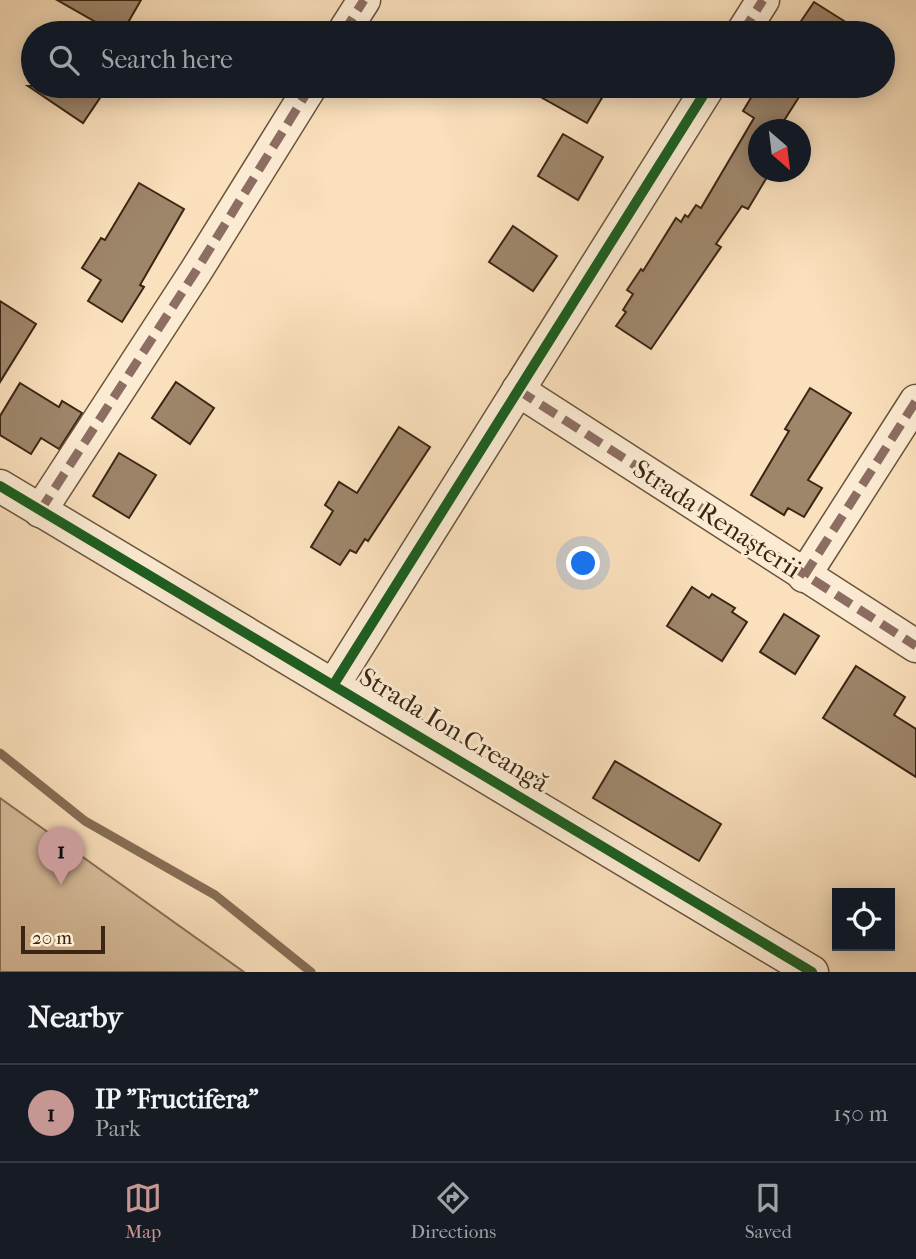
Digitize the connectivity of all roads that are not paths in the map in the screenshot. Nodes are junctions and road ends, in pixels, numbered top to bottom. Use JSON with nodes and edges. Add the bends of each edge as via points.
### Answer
{"nodes":[{"id":1,"x":364,"y":0,"type":"edge"},
{"id":2,"x":763,"y":0,"type":"edge"},
{"id":3,"x":351,"y":21,"type":"edge"},
{"id":4,"x":750,"y":21,"type":"edge"},
{"id":5,"x":304,"y":98,"type":"edge"},
{"id":6,"x":701,"y":98,"type":"edge"},
{"id":7,"x":518,"y":390,"type":"junction"},
{"id":8,"x":916,"y":401,"type":"edge"},
{"id":9,"x":0,"y":486,"type":"edge"},
{"id":10,"x":40,"y":511,"type":"junction"},
{"id":11,"x":804,"y":576,"type":"junction"},
{"id":12,"x":916,"y":646,"type":"edge"},
{"id":13,"x":334,"y":684,"type":"junction"},
{"id":14,"x":812,"y":972,"type":"edge"}],
"edges":[{"from":1,"to":3,"type":"street"},
{"from":2,"to":4,"type":"street"},
{"from":5,"to":10,"type":"street"},
{"from":6,"to":7,"type":"street"},
{"from":7,"to":11,"type":"street","name":"Strada Renașterii"},
{"from":7,"to":13,"type":"street"},
{"from":8,"to":11,"type":"street"},
{"from":9,"to":10,"type":"street","name":"Strada Ion Creangă"},
{"from":10,"to":13,"type":"street","name":"Strada Ion Creangă"},
{"from":11,"to":12,"type":"street","name":"Strada Renașterii"},
{"from":13,"to":14,"type":"street","name":"Strada Ion Creangă"}]}
